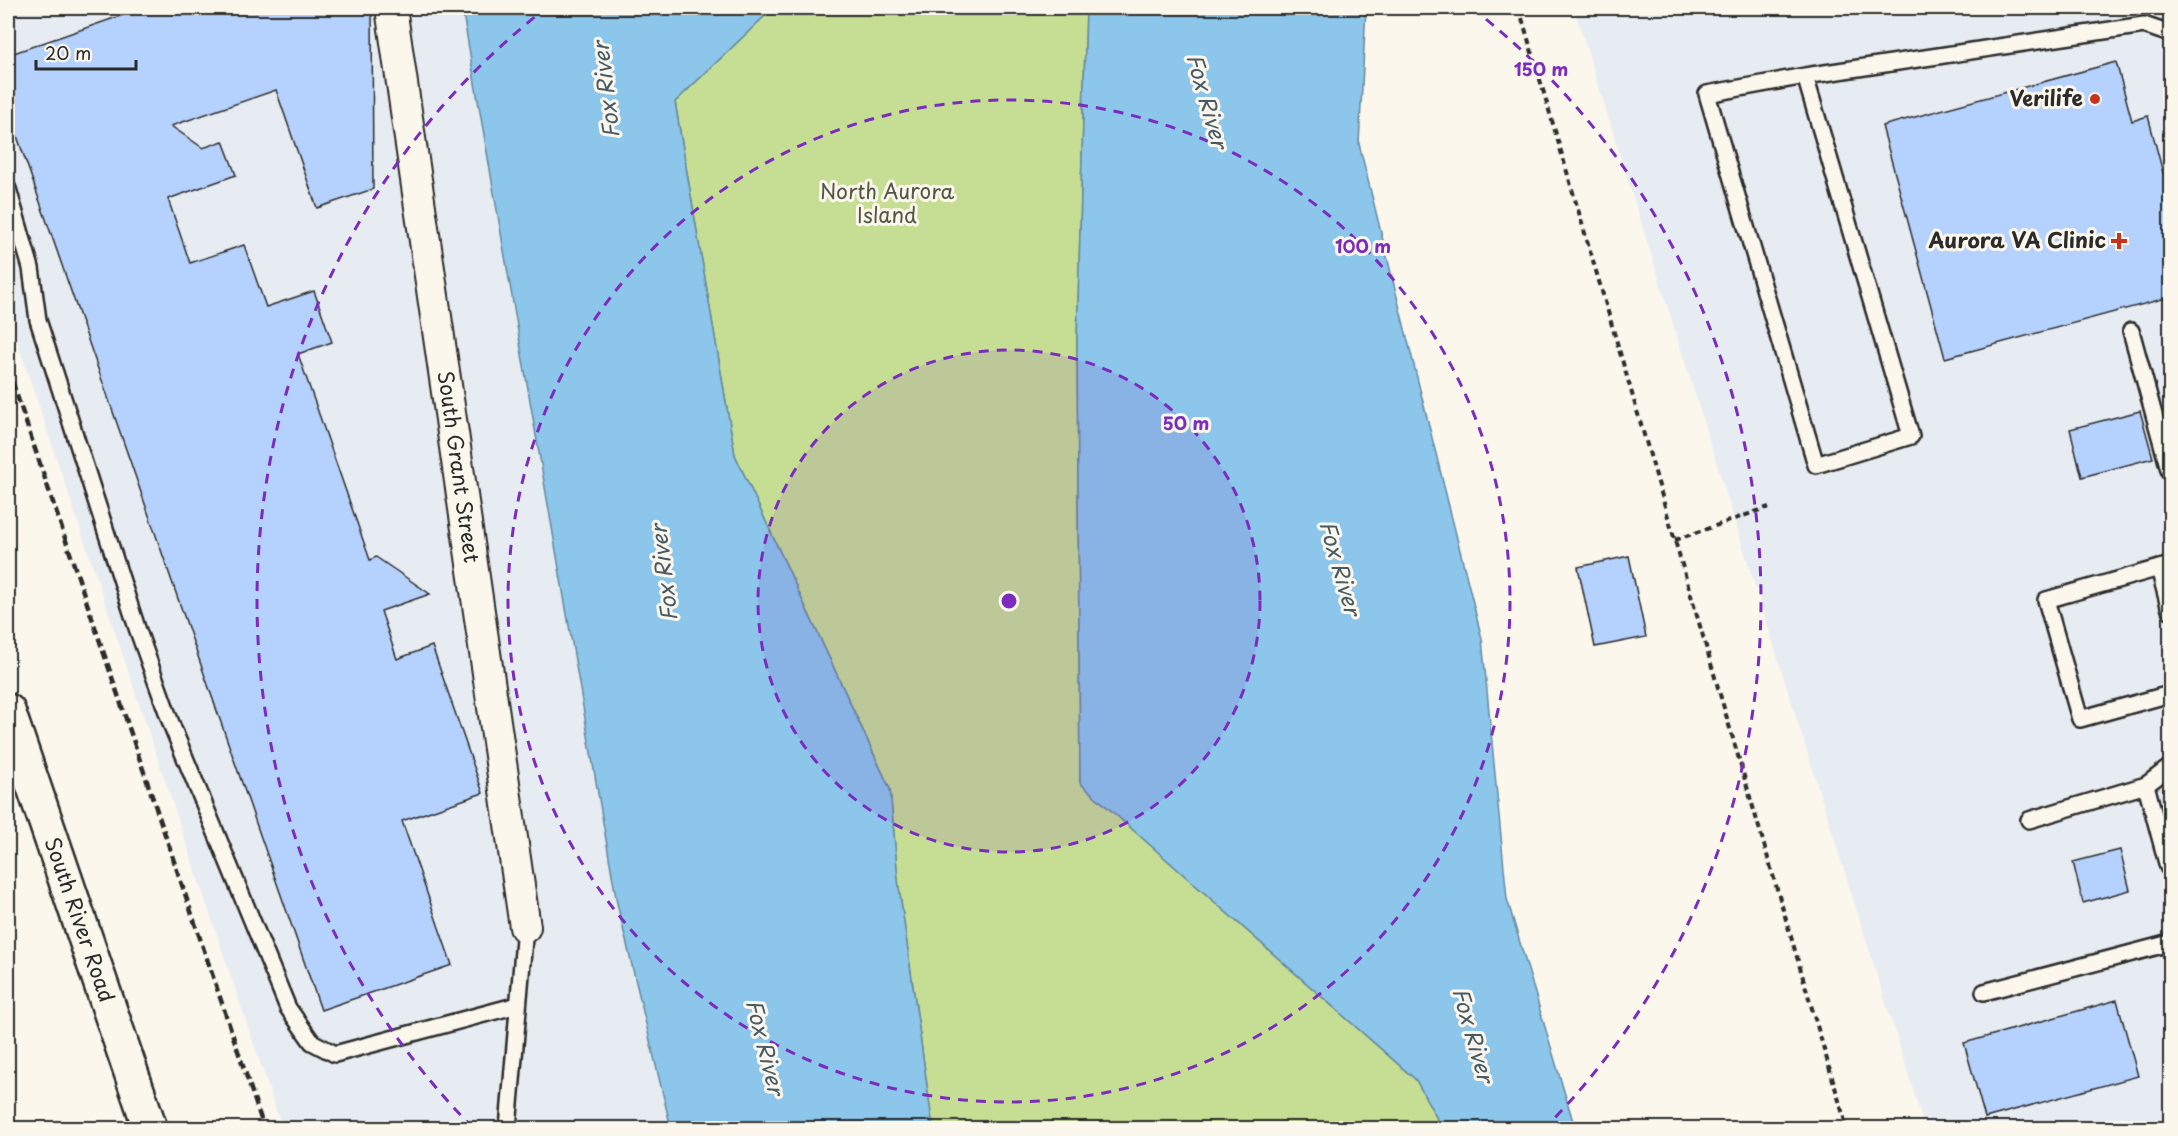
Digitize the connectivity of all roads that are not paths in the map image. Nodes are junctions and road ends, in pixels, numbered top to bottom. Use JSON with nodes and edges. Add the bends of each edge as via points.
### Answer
{"nodes":[{"id":1,"x":391,"y":8,"type":"edge"},
{"id":2,"x":2170,"y":34,"type":"edge"},
{"id":3,"x":1805,"y":76,"type":"junction"},
{"id":4,"x":8,"y":189,"type":"edge"},
{"id":5,"x":2132,"y":331,"type":"dead end"},
{"id":6,"x":2170,"y":473,"type":"edge"},
{"id":7,"x":2164,"y":566,"type":"edge"},
{"id":8,"x":2170,"y":610,"type":"edge"},
{"id":9,"x":2170,"y":694,"type":"edge"},
{"id":10,"x":8,"y":711,"type":"edge"},
{"id":11,"x":2170,"y":767,"type":"edge"},
{"id":12,"x":2146,"y":785,"type":"junction"},
{"id":13,"x":2029,"y":820,"type":"dead end"},
{"id":14,"x":2170,"y":866,"type":"edge"},
{"id":15,"x":525,"y":927,"type":"joint"},
{"id":16,"x":2170,"y":944,"type":"edge"},
{"id":17,"x":1984,"y":992,"type":"dead end"},
{"id":18,"x":518,"y":1005,"type":"junction"},
{"id":19,"x":150,"y":1128,"type":"edge"},
{"id":20,"x":507,"y":1128,"type":"edge"}],
"edges":[{"from":1,"to":15,"type":"street","name":"South Grant Street"},
{"from":2,"to":3,"type":"lane","via":[[2145,25]]},
{"from":3,"to":3,"type":"lane","via":[[1707,94],[1816,465],[1911,436]]},
{"from":4,"to":18,"type":"lane","via":[[31,267],[38,320],[137,628],[176,736],[288,1008],[312,1042],[335,1054]]},
{"from":5,"to":6,"type":"lane"},
{"from":7,"to":8,"type":"lane"},
{"from":7,"to":9,"type":"lane","via":[[2046,600],[2080,719]]},
{"from":10,"to":19,"type":"main road","name":"South River Road"},
{"from":11,"to":12,"type":"lane"},
{"from":12,"to":13,"type":"lane"},
{"from":12,"to":14,"type":"lane"},
{"from":15,"to":18,"type":"lane"},
{"from":16,"to":17,"type":"lane"},
{"from":18,"to":20,"type":"lane"}]}
